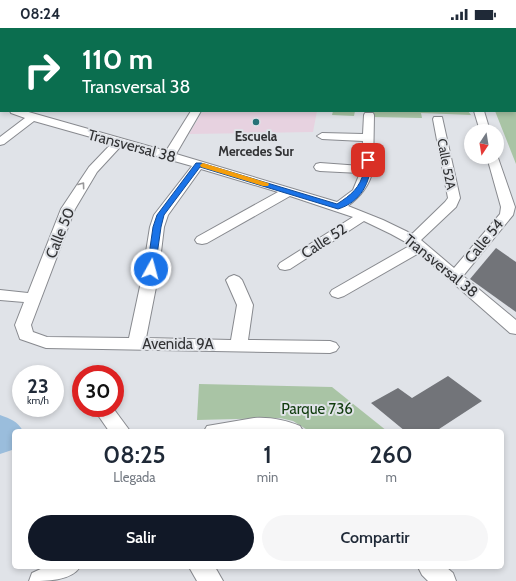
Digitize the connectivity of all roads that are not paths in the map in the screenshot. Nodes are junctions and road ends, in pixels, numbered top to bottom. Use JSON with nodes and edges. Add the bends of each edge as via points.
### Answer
{"nodes":[{"id":1,"x":18,"y":112,"type":"edge"},
{"id":2,"x":195,"y":112,"type":"edge"},
{"id":3,"x":479,"y":112,"type":"edge"},
{"id":4,"x":369,"y":115,"type":"dead end"},
{"id":5,"x":33,"y":117,"type":"junction"},
{"id":6,"x":438,"y":119,"type":"dead end"},
{"id":7,"x":483,"y":124,"type":"edge"},
{"id":8,"x":322,"y":136,"type":"dead end"},
{"id":9,"x":368,"y":138,"type":"junction"},
{"id":10,"x":0,"y":142,"type":"edge"},
{"id":11,"x":119,"y":142,"type":"junction"},
{"id":12,"x":169,"y":156,"type":"junction"},
{"id":13,"x":199,"y":164,"type":"junction"},
{"id":14,"x":495,"y":164,"type":"edge"},
{"id":15,"x":320,"y":167,"type":"dead end"},
{"id":16,"x":367,"y":170,"type":"junction"},
{"id":17,"x":289,"y":191,"type":"junction"},
{"id":18,"x":338,"y":206,"type":"junction"},
{"id":19,"x":363,"y":216,"type":"junction"},
{"id":20,"x":202,"y":240,"type":"dead end"},
{"id":21,"x":416,"y":243,"type":"junction"},
{"id":22,"x":285,"y":266,"type":"dead end"},
{"id":23,"x":455,"y":276,"type":"junction"},
{"id":24,"x":234,"y":280,"type":"dead end"},
{"id":25,"x":338,"y":293,"type":"dead end"},
{"id":26,"x":0,"y":295,"type":"edge"},
{"id":27,"x":34,"y":298,"type":"junction"},
{"id":28,"x":516,"y":329,"type":"edge"},
{"id":29,"x":26,"y":335,"type":"joint"},
{"id":30,"x":136,"y":344,"type":"junction"},
{"id":31,"x":240,"y":345,"type":"junction"},
{"id":32,"x":330,"y":347,"type":"dead end"},
{"id":33,"x":110,"y":417,"type":"edge"},
{"id":34,"x":119,"y":429,"type":"edge"},
{"id":35,"x":231,"y":429,"type":"edge"},
{"id":36,"x":289,"y":429,"type":"edge"},
{"id":37,"x":64,"y":569,"type":"edge"},
{"id":38,"x":203,"y":569,"type":"edge"},
{"id":39,"x":432,"y":569,"type":"edge"},
{"id":40,"x":41,"y":581,"type":"edge"},
{"id":41,"x":211,"y":581,"type":"edge"},
{"id":42,"x":444,"y":581,"type":"edge"}],
"edges":[{"from":1,"to":5,"type":"street","name":"Transversal 38"},
{"from":2,"to":12,"type":"street"},
{"from":3,"to":7,"type":"street"},
{"from":4,"to":9,"type":"street","name":"Calle 52"},
{"from":5,"to":10,"type":"street"},
{"from":5,"to":11,"type":"street","name":"Transversal 38"},
{"from":6,"to":21,"type":"street","name":"Calle 52A","via":[[454,198]]},
{"from":8,"to":9,"type":"street"},
{"from":9,"to":16,"type":"street","name":"Calle 52"},
{"from":11,"to":12,"type":"street","name":"Transversal 38"},
{"from":27,"to":11,"type":"street","name":"Calle 50","one_way":true,"via":[[68,209],[93,170]]},
{"from":12,"to":13,"type":"street","name":"Transversal 38"},
{"from":13,"to":17,"type":"street","name":"Transversal 38"},
{"from":13,"to":30,"type":"street","via":[[161,215]]},
{"from":14,"to":23,"type":"street","name":"Calle 54","via":[[508,207],[506,215]]},
{"from":15,"to":16,"type":"street"},
{"from":16,"to":18,"type":"street","name":"Calle 52","via":[[362,188]]},
{"from":17,"to":18,"type":"street","name":"Transversal 38"},
{"from":17,"to":20,"type":"street"},
{"from":18,"to":19,"type":"street","name":"Transversal 38"},
{"from":19,"to":21,"type":"street","name":"Transversal 38","via":[[395,230]]},
{"from":19,"to":22,"type":"street","name":"Calle 52"},
{"from":21,"to":23,"type":"street","name":"Transversal 38"},
{"from":21,"to":25,"type":"street"},
{"from":23,"to":28,"type":"street","name":"Transversal 38"},
{"from":24,"to":31,"type":"street","via":[[245,305]]},
{"from":26,"to":27,"type":"street"},
{"from":27,"to":29,"type":"street","name":"Calle 50","via":[[23,326]]},
{"from":29,"to":30,"type":"street","name":"Avenida 9A","via":[[46,342]]},
{"from":30,"to":31,"type":"street","name":"Avenida 9A"},
{"from":31,"to":32,"type":"street","name":"Avenida 9A"},
{"from":33,"to":34,"type":"street"},
{"from":35,"to":36,"type":"street","via":[[265,425],[284,426]]},
{"from":37,"to":40,"type":"street"},
{"from":38,"to":41,"type":"street"},
{"from":39,"to":42,"type":"street"}]}
